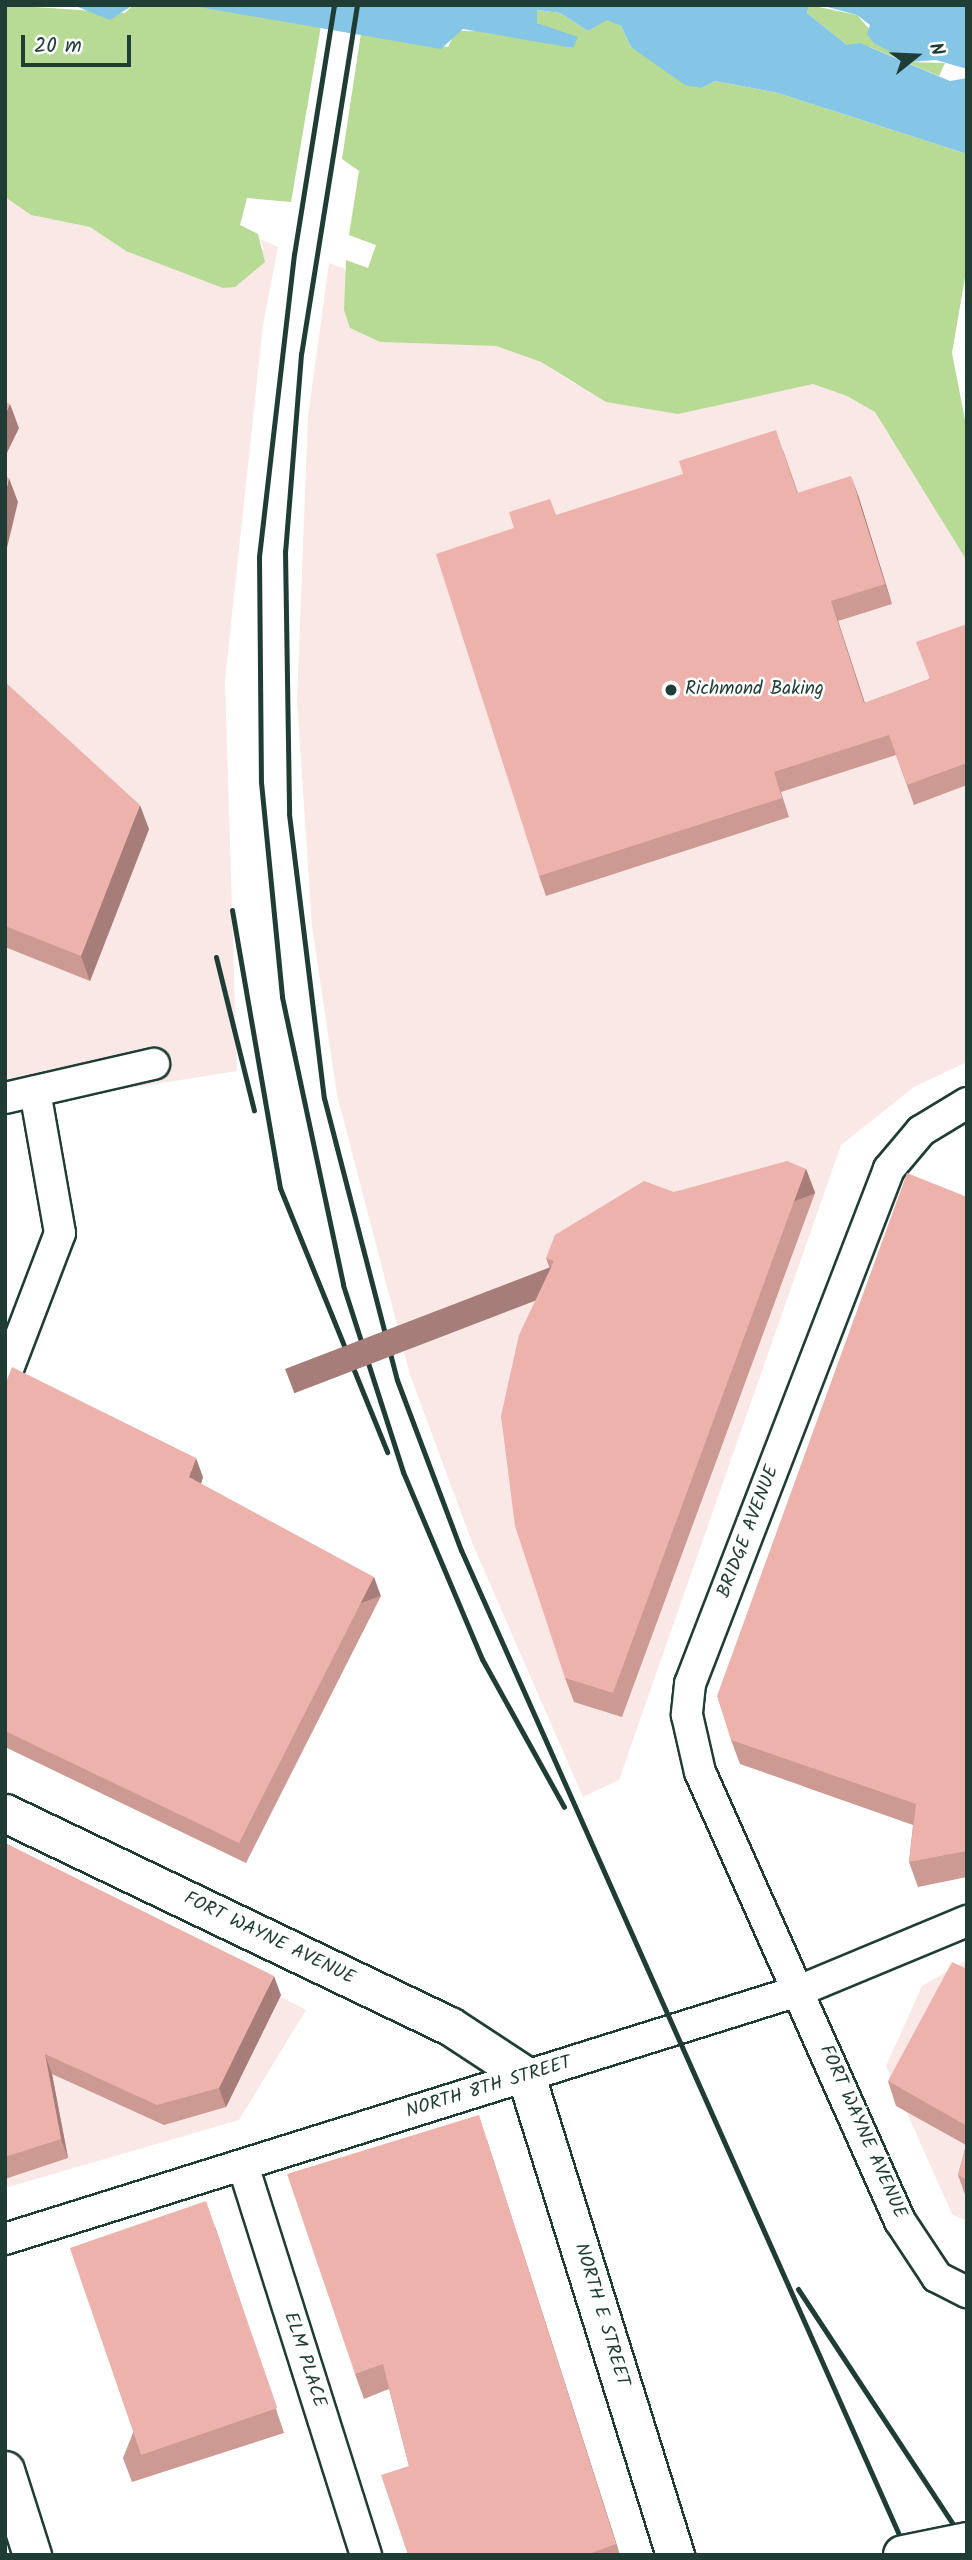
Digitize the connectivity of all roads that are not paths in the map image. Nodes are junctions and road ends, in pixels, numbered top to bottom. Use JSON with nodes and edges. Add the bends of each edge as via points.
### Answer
{"nodes":[{"id":1,"x":154,"y":1065,"type":"dead end"},
{"id":2,"x":35,"y":1091,"type":"junction"},
{"id":3,"x":5,"y":1098,"type":"edge"},
{"id":4,"x":967,"y":1103,"type":"edge"},
{"id":5,"x":5,"y":1377,"type":"edge"},
{"id":6,"x":5,"y":1812,"type":"edge"},
{"id":7,"x":967,"y":1921,"type":"edge"},
{"id":8,"x":801,"y":1990,"type":"junction"},
{"id":9,"x":526,"y":2076,"type":"junction"},
{"id":10,"x":243,"y":2165,"type":"junction"},
{"id":11,"x":5,"y":2239,"type":"edge"},
{"id":12,"x":967,"y":2291,"type":"edge"},
{"id":13,"x":5,"y":2470,"type":"edge"},
{"id":14,"x":967,"y":2542,"type":"edge"},
{"id":15,"x":32,"y":2555,"type":"edge"},
{"id":16,"x":366,"y":2555,"type":"edge"},
{"id":17,"x":675,"y":2555,"type":"edge"},
{"id":18,"x":903,"y":2555,"type":"edge"}],
"edges":[{"from":1,"to":2,"type":"street"},
{"from":2,"to":3,"type":"street"},
{"from":2,"to":5,"type":"street","via":[[60,1233]]},
{"from":4,"to":8,"type":"street","name":"BRIDGE AVENUE","via":[[921,1131],[889,1169],[690,1684],[687,1715],[700,1772]]},
{"from":6,"to":9,"type":"street","name":"FORT WAYNE AVENUE","via":[[450,2026]]},
{"from":7,"to":8,"type":"street","name":"NORTH 8TH STREET"},
{"from":8,"to":9,"type":"street","name":"NORTH 8TH STREET"},
{"from":8,"to":12,"type":"street","name":"FORT WAYNE AVENUE","via":[[900,2221],[937,2277]]},
{"from":9,"to":10,"type":"street","name":"NORTH 8TH STREET"},
{"from":9,"to":17,"type":"street","name":"NORTH E STREET"},
{"from":10,"to":11,"type":"street","name":"NORTH 8TH STREET"},
{"from":10,"to":16,"type":"street","name":"ELM PLACE"},
{"from":13,"to":15,"type":"street"},
{"from":14,"to":18,"type":"highway","bridge":true}]}
